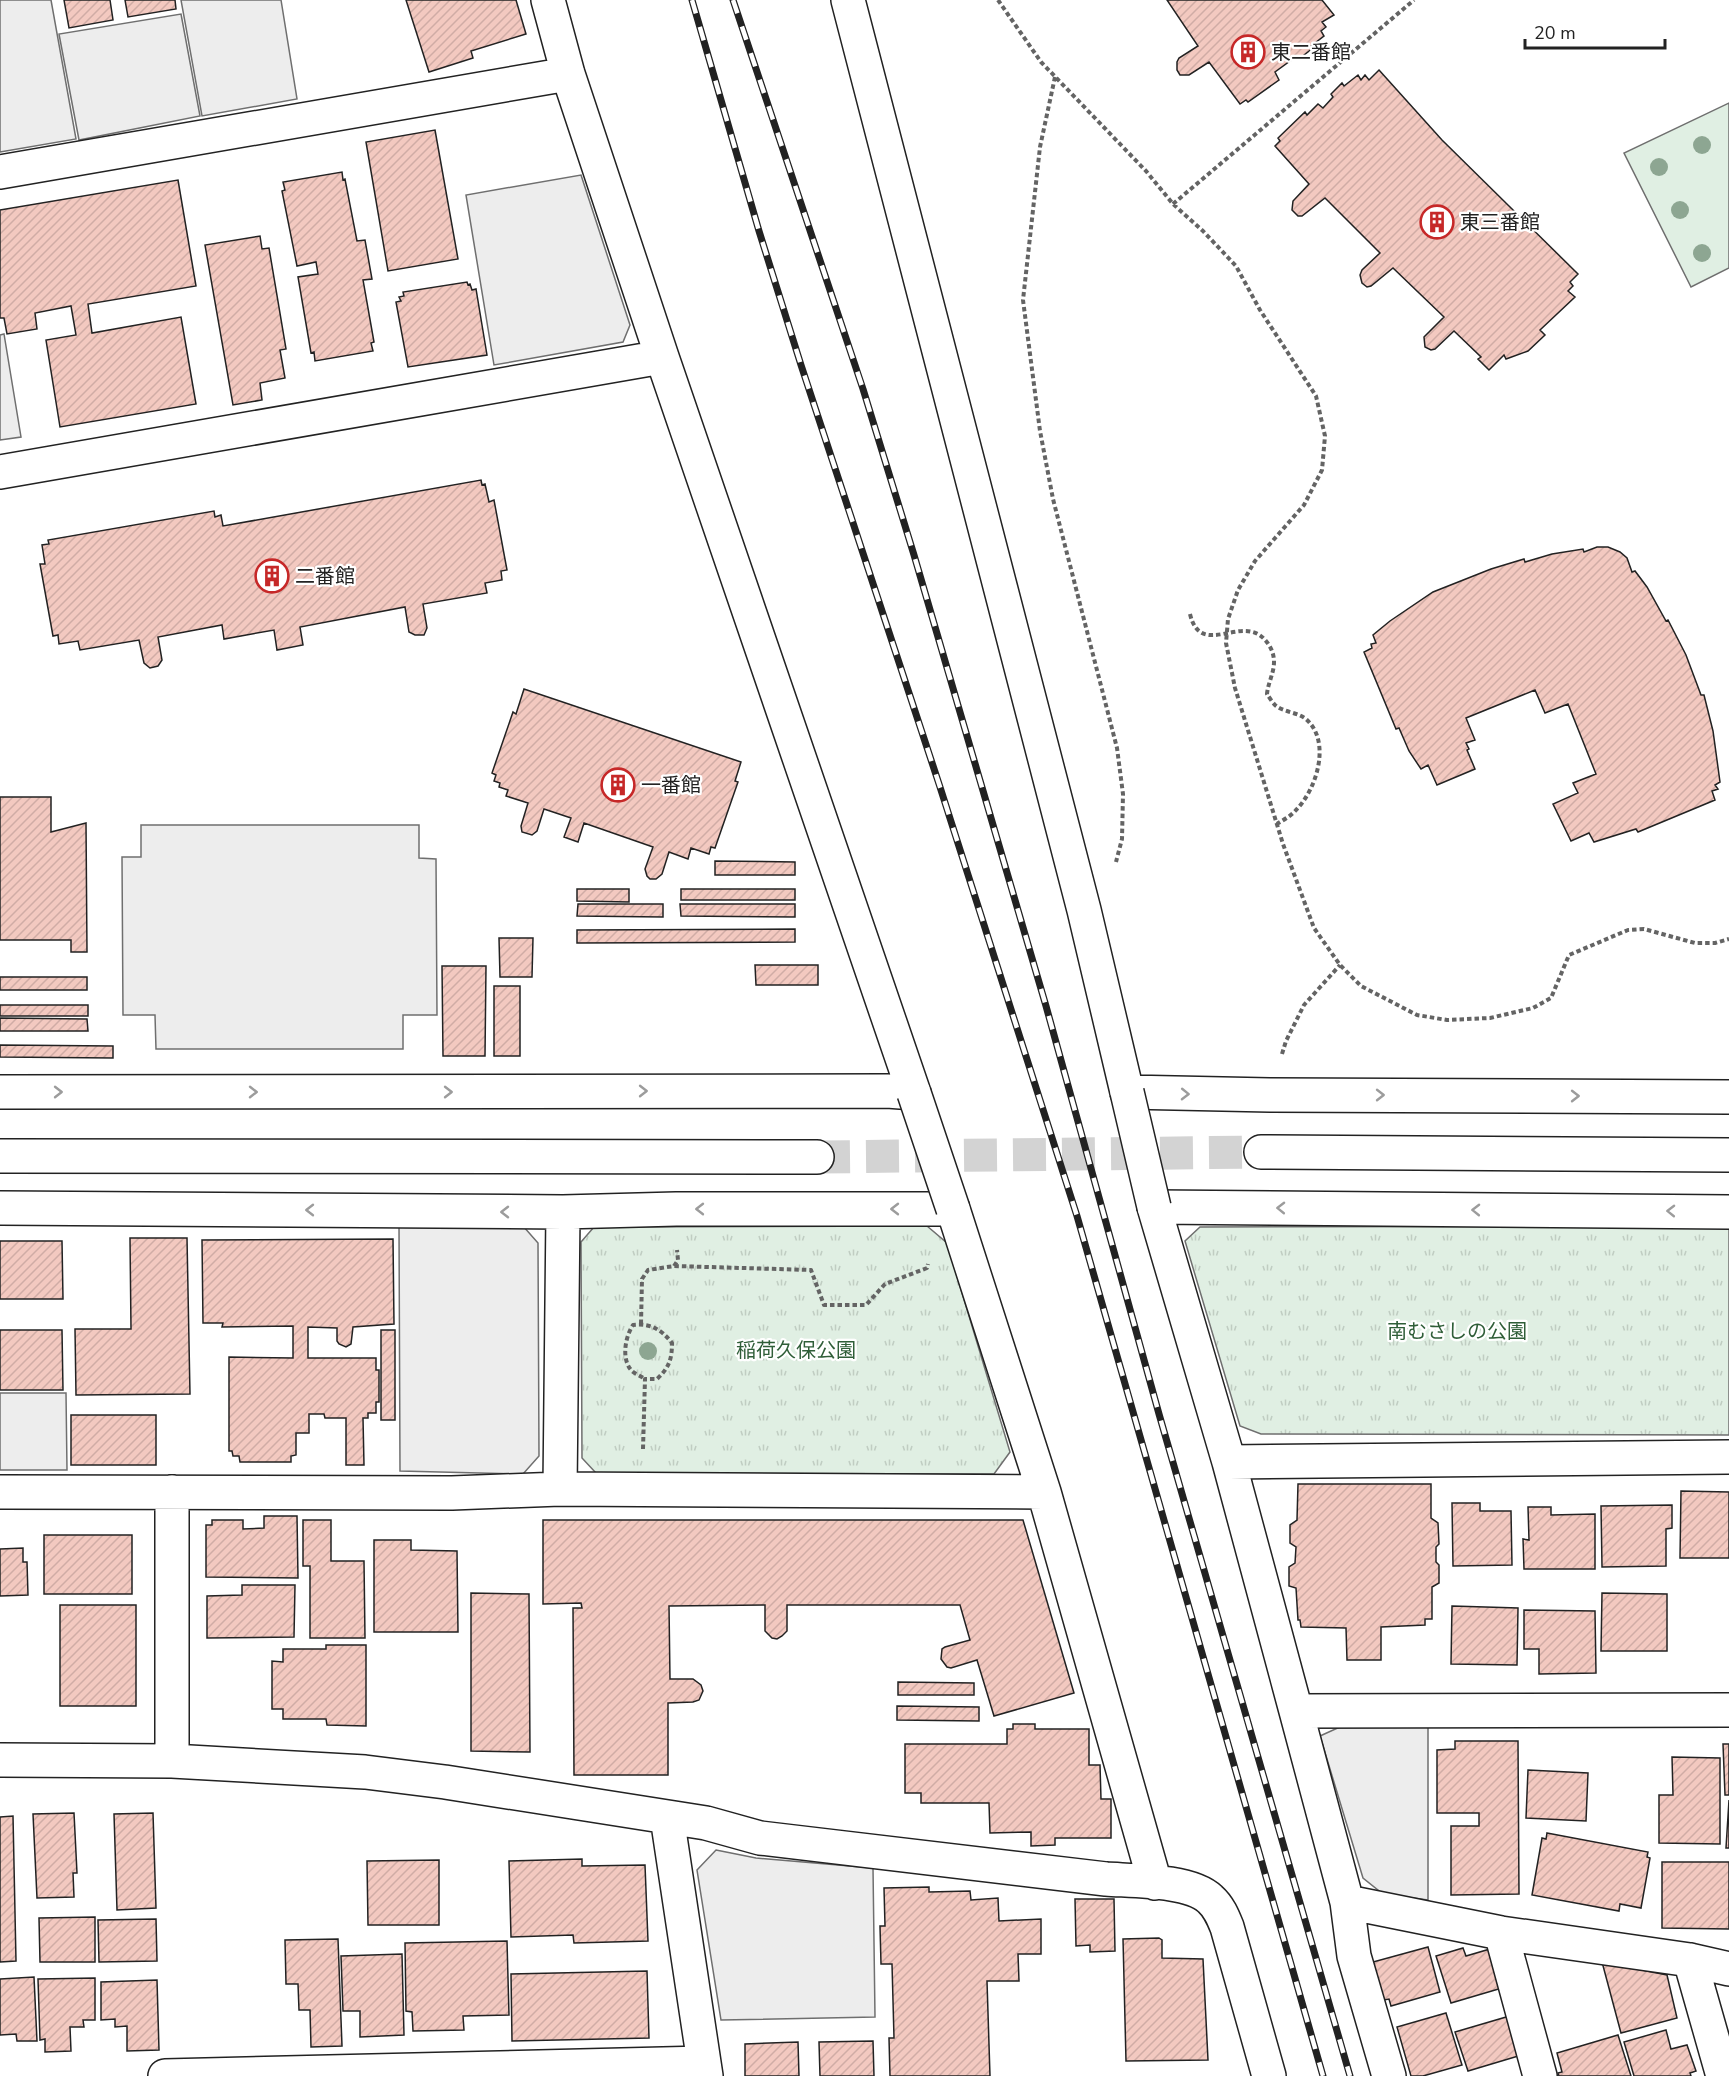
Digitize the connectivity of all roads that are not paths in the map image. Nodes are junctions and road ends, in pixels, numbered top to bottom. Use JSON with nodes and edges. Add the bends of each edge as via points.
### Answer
{"nodes":[{"id":1,"x":548,"y":0,"type":"edge"},
{"id":2,"x":848,"y":0,"type":"edge"},
{"id":3,"x":568,"y":74,"type":"junction"},
{"id":4,"x":0,"y":172,"type":"edge"},
{"id":5,"x":662,"y":357,"type":"junction"},
{"id":6,"x":0,"y":472,"type":"edge"},
{"id":7,"x":0,"y":1092,"type":"edge"},
{"id":8,"x":1127,"y":1092,"type":"junction"},
{"id":9,"x":914,"y":1093,"type":"junction"},
{"id":10,"x":1729,"y":1096,"type":"edge"},
{"id":11,"x":1262,"y":1152,"type":"tunnel mouth"},
{"id":12,"x":1729,"y":1155,"type":"edge"},
{"id":13,"x":0,"y":1156,"type":"edge"},
{"id":14,"x":817,"y":1157,"type":"tunnel mouth"},
{"id":15,"x":1154,"y":1207,"type":"junction"},
{"id":16,"x":0,"y":1208,"type":"edge"},
{"id":17,"x":563,"y":1212,"type":"junction"},
{"id":18,"x":1729,"y":1212,"type":"edge"},
{"id":19,"x":956,"y":1215,"type":"junction"},
{"id":20,"x":1729,"y":1457,"type":"edge"},
{"id":21,"x":1229,"y":1462,"type":"junction"},
{"id":22,"x":560,"y":1489,"type":"junction"},
{"id":23,"x":0,"y":1492,"type":"edge"},
{"id":24,"x":172,"y":1492,"type":"junction"},
{"id":25,"x":1044,"y":1492,"type":"junction"},
{"id":26,"x":1729,"y":1710,"type":"edge"},
{"id":27,"x":1296,"y":1711,"type":"junction"},
{"id":28,"x":0,"y":1760,"type":"edge"},
{"id":29,"x":172,"y":1761,"type":"junction"},
{"id":30,"x":667,"y":1817,"type":"junction"},
{"id":31,"x":1155,"y":1883,"type":"junction"},
{"id":32,"x":1347,"y":1902,"type":"junction"},
{"id":33,"x":1501,"y":1933,"type":"junction"},
{"id":34,"x":1690,"y":1960,"type":"junction"},
{"id":35,"x":1729,"y":1969,"type":"edge"},
{"id":36,"x":705,"y":2070,"type":"edge"},
{"id":37,"x":165,"y":2076,"type":"edge"},
{"id":38,"x":1269,"y":2076,"type":"edge"},
{"id":39,"x":1389,"y":2076,"type":"edge"},
{"id":40,"x":1540,"y":2076,"type":"edge"},
{"id":41,"x":1723,"y":2076,"type":"edge"}],
"edges":[{"from":1,"to":3,"type":"street"},
{"from":2,"to":8,"type":"street","via":[[1084,910]]},
{"from":3,"to":4,"type":"street"},
{"from":3,"to":5,"type":"street"},
{"from":5,"to":6,"type":"street"},
{"from":5,"to":9,"type":"street"},
{"from":7,"to":9,"type":"street","one_way":true},
{"from":8,"to":10,"type":"street","one_way":true},
{"from":8,"to":15,"type":"street","bridge":true},
{"from":9,"to":19,"type":"street","bridge":true},
{"from":11,"to":12,"type":"street"},
{"from":13,"to":14,"type":"street"},
{"from":18,"to":15,"type":"street","one_way":true},
{"from":15,"to":21,"type":"street"},
{"from":17,"to":16,"type":"street","one_way":true},
{"from":19,"to":17,"type":"street","one_way":true,"via":[[676,1209]]},
{"from":17,"to":22,"type":"street"},
{"from":19,"to":25,"type":"street"},
{"from":20,"to":21,"type":"street"},
{"from":21,"to":27,"type":"street"},
{"from":22,"to":24,"type":"street","via":[[452,1493]]},
{"from":22,"to":25,"type":"street"},
{"from":23,"to":24,"type":"street"},
{"from":24,"to":29,"type":"street"},
{"from":25,"to":31,"type":"street"},
{"from":26,"to":27,"type":"street"},
{"from":27,"to":32,"type":"street"},
{"from":28,"to":29,"type":"street"},
{"from":29,"to":30,"type":"street","via":[[365,1772]]},
{"from":30,"to":31,"type":"street","via":[[760,1838]]},
{"from":30,"to":36,"type":"street"},
{"from":31,"to":38,"type":"street","via":[[1195,1890],[1210,1898],[1220,1911]]},
{"from":32,"to":33,"type":"street"},
{"from":32,"to":39,"type":"street","via":[[1354,1956]]},
{"from":33,"to":34,"type":"street"},
{"from":33,"to":40,"type":"street"},
{"from":34,"to":35,"type":"street"},
{"from":34,"to":41,"type":"street"},
{"from":36,"to":37,"type":"street"}]}
